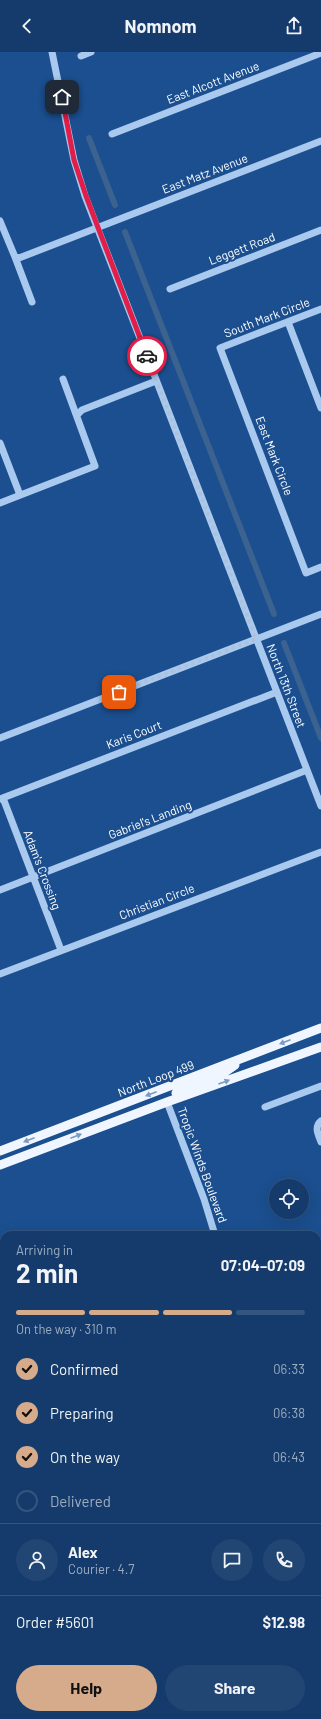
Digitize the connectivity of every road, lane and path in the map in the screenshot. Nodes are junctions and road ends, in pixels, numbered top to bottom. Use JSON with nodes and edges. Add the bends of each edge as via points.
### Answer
{"nodes":[{"id":1,"x":52,"y":52,"type":"edge"},
{"id":2,"x":91,"y":52,"type":"edge"},
{"id":3,"x":321,"y":53,"type":"edge"},
{"id":4,"x":81,"y":56,"type":"dead end"},
{"id":5,"x":112,"y":134,"type":"dead end"},
{"id":6,"x":321,"y":141,"type":"edge"},
{"id":7,"x":0,"y":221,"type":"edge"},
{"id":8,"x":97,"y":228,"type":"junction"},
{"id":9,"x":321,"y":230,"type":"edge"},
{"id":10,"x":15,"y":256,"type":"junction"},
{"id":11,"x":170,"y":289,"type":"dead end"},
{"id":12,"x":32,"y":302,"type":"dead end"},
{"id":13,"x":321,"y":309,"type":"edge"},
{"id":14,"x":288,"y":322,"type":"junction"},
{"id":15,"x":220,"y":348,"type":"joint"},
{"id":16,"x":62,"y":379,"type":"dead end"},
{"id":17,"x":156,"y":381,"type":"junction"},
{"id":18,"x":321,"y":408,"type":"edge"},
{"id":19,"x":77,"y":415,"type":"junction"},
{"id":20,"x":0,"y":443,"type":"edge"},
{"id":21,"x":20,"y":495,"type":"junction"},
{"id":22,"x":0,"y":503,"type":"edge"},
{"id":23,"x":321,"y":567,"type":"edge"},
{"id":24,"x":321,"y":614,"type":"edge"},
{"id":25,"x":256,"y":639,"type":"junction"},
{"id":26,"x":276,"y":692,"type":"junction"},
{"id":27,"x":0,"y":738,"type":"edge"},
{"id":28,"x":307,"y":770,"type":"junction"},
{"id":29,"x":1,"y":798,"type":"edge"},
{"id":30,"x":321,"y":806,"type":"edge"},
{"id":31,"x":321,"y":852,"type":"edge"},
{"id":32,"x":33,"y":877,"type":"junction"},
{"id":33,"x":0,"y":890,"type":"edge"},
{"id":34,"x":61,"y":950,"type":"junction"},
{"id":35,"x":0,"y":974,"type":"edge"},
{"id":36,"x":321,"y":1028,"type":"edge"},
{"id":37,"x":321,"y":1047,"type":"edge"},
{"id":38,"x":253,"y":1054,"type":"junction"},
{"id":39,"x":321,"y":1086,"type":"edge"},
{"id":40,"x":168,"y":1102,"type":"junction"},
{"id":41,"x":265,"y":1107,"type":"dead end"},
{"id":42,"x":321,"y":1121,"type":"edge"},
{"id":43,"x":321,"y":1142,"type":"edge"},
{"id":44,"x":0,"y":1151,"type":"edge"},
{"id":45,"x":0,"y":1165,"type":"edge"},
{"id":46,"x":214,"y":1231,"type":"edge"}],
"edges":[{"from":1,"to":8,"type":"street","name":"North 13th Street","via":[[74,160]]},
{"from":2,"to":4,"type":"street"},
{"from":3,"to":5,"type":"street","name":"East Alcott Avenue"},
{"from":6,"to":8,"type":"street","name":"East Matz Avenue"},
{"from":7,"to":10,"type":"street"},
{"from":8,"to":10,"type":"street","name":"East Matz Avenue","via":[[22,257]]},
{"from":8,"to":17,"type":"street","name":"North 13th Street"},
{"from":9,"to":11,"type":"street","name":"Leggett Road"},
{"from":10,"to":12,"type":"street"},
{"from":13,"to":14,"type":"street","name":"South Mark Circle"},
{"from":14,"to":15,"type":"street","name":"South Mark Circle"},
{"from":14,"to":18,"type":"street"},
{"from":15,"to":23,"type":"street","name":"East Mark Circle","via":[[306,573]]},
{"from":16,"to":19,"type":"street"},
{"from":17,"to":19,"type":"street","via":[[82,410]]},
{"from":17,"to":25,"type":"street","name":"North 13th Street"},
{"from":19,"to":21,"type":"street","via":[[96,466]]},
{"from":20,"to":21,"type":"street"},
{"from":21,"to":22,"type":"street"},
{"from":24,"to":25,"type":"street"},
{"from":25,"to":26,"type":"street","name":"North 13th Street"},
{"from":25,"to":27,"type":"street"},
{"from":26,"to":28,"type":"street","name":"North 13th Street"},
{"from":26,"to":29,"type":"street","name":"Karis Court"},
{"from":28,"to":30,"type":"street","name":"North 13th Street"},
{"from":28,"to":32,"type":"street","name":"Gabriel's Landing"},
{"from":29,"to":32,"type":"street","name":"Adam's Crossing"},
{"from":31,"to":34,"type":"street","name":"Christian Circle"},
{"from":32,"to":33,"type":"street","name":"Gabriel's Landing"},
{"from":32,"to":34,"type":"street","name":"Adam's Crossing"},
{"from":34,"to":35,"type":"street","name":"Christian Circle"},
{"from":36,"to":38,"type":"main road","name":"North Loop 499","one_way":true},
{"from":40,"to":37,"type":"main road","name":"North Loop 499","one_way":true},
{"from":38,"to":40,"type":"main road","via":[[225,1072],[168,1095]]},
{"from":38,"to":44,"type":"main road","name":"North Loop 499","one_way":true},
{"from":39,"to":41,"type":"street"},
{"from":45,"to":40,"type":"main road","name":"North Loop 499","one_way":true},
{"from":40,"to":46,"type":"street","name":"Tropic Winds Boulevard"},
{"from":42,"to":43,"type":"street","via":[[317,1130]]}]}
